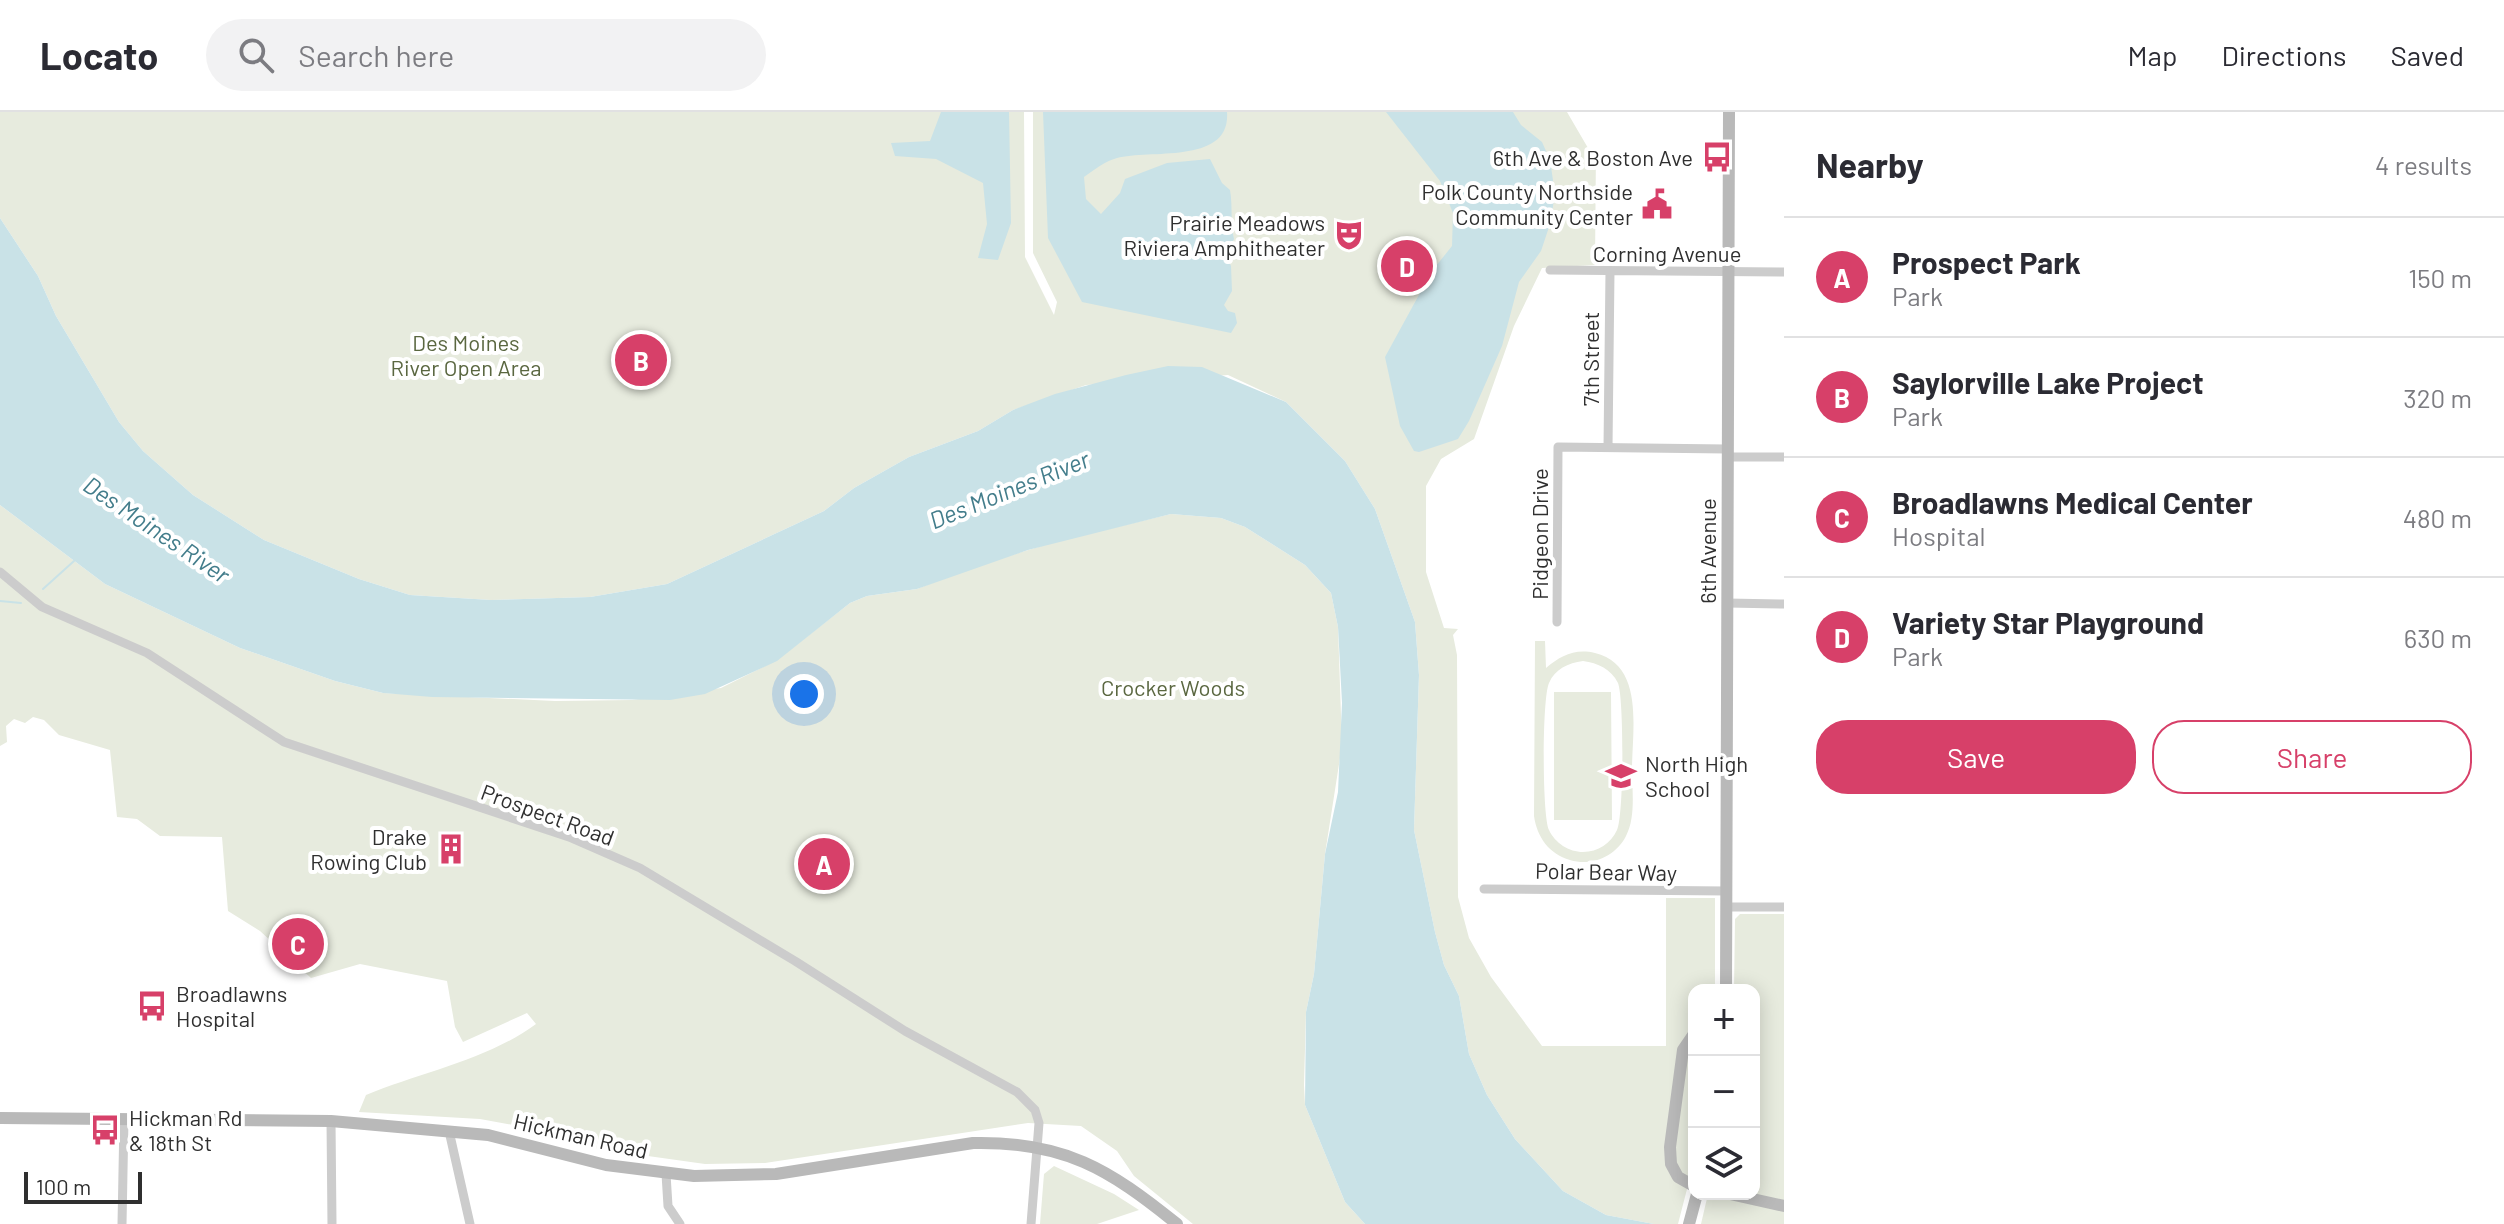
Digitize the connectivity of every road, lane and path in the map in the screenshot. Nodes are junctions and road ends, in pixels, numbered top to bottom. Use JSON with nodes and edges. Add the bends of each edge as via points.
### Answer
{"nodes":[{"id":1,"x":1729,"y":112,"type":"edge"},
{"id":2,"x":1550,"y":270,"type":"dead end"},
{"id":3,"x":1610,"y":271,"type":"junction"},
{"id":4,"x":1727,"y":271,"type":"junction"},
{"id":5,"x":1784,"y":272,"type":"edge"},
{"id":6,"x":1608,"y":447,"type":"junction"},
{"id":7,"x":1727,"y":453,"type":"junction"},
{"id":8,"x":1784,"y":457,"type":"edge"},
{"id":9,"x":0,"y":572,"type":"edge"},
{"id":10,"x":1727,"y":603,"type":"junction"},
{"id":11,"x":1784,"y":604,"type":"edge"},
{"id":12,"x":1557,"y":622,"type":"dead end"},
{"id":13,"x":1484,"y":889,"type":"dead end"},
{"id":14,"x":1727,"y":891,"type":"junction"},
{"id":15,"x":1727,"y":907,"type":"junction"},
{"id":16,"x":1784,"y":907,"type":"edge"},
{"id":17,"x":1726,"y":984,"type":"edge"},
{"id":18,"x":1688,"y":1043,"type":"edge"},
{"id":19,"x":0,"y":1118,"type":"edge"},
{"id":20,"x":124,"y":1119,"type":"junction"},
{"id":21,"x":331,"y":1121,"type":"junction"},
{"id":22,"x":449,"y":1131,"type":"junction"},
{"id":23,"x":1037,"y":1146,"type":"junction"},
{"id":24,"x":666,"y":1174,"type":"junction"},
{"id":25,"x":1688,"y":1183,"type":"edge"},
{"id":26,"x":1695,"y":1200,"type":"edge"},
{"id":27,"x":1757,"y":1200,"type":"edge"},
{"id":28,"x":1784,"y":1206,"type":"edge"},
{"id":29,"x":1160,"y":1210,"type":"junction"},
{"id":30,"x":122,"y":1224,"type":"edge"},
{"id":31,"x":332,"y":1224,"type":"edge"},
{"id":32,"x":470,"y":1224,"type":"edge"},
{"id":33,"x":680,"y":1224,"type":"edge"},
{"id":34,"x":1031,"y":1224,"type":"edge"},
{"id":35,"x":1159,"y":1224,"type":"edge"},
{"id":36,"x":1177,"y":1224,"type":"edge"},
{"id":37,"x":1689,"y":1224,"type":"edge"}],
"edges":[{"from":1,"to":4,"type":"main road","name":"6th Avenue"},
{"from":2,"to":3,"type":"street","name":"Corning Avenue"},
{"from":3,"to":4,"type":"street","name":"Corning Avenue"},
{"from":3,"to":6,"type":"street","name":"7th Street"},
{"from":4,"to":5,"type":"street","name":"Corning Avenue"},
{"from":4,"to":7,"type":"main road","name":"6th Avenue"},
{"from":6,"to":7,"type":"street"},
{"from":6,"to":12,"type":"street","name":"Pidgeon Drive","via":[[1558,447]]},
{"from":7,"to":8,"type":"street"},
{"from":7,"to":10,"type":"main road","name":"6th Avenue"},
{"from":9,"to":23,"type":"street","name":"Prospect Road","via":[[42,607],[147,653],[298,748],[569,837],[673,887],[905,1031],[1017,1092],[1035,1110]]},
{"from":10,"to":11,"type":"street"},
{"from":10,"to":14,"type":"main road","name":"6th Avenue"},
{"from":13,"to":14,"type":"street","name":"Polar Bear Way"},
{"from":14,"to":15,"type":"main road","name":"6th Avenue"},
{"from":15,"to":16,"type":"street"},
{"from":15,"to":17,"type":"main road","name":"6th Avenue"},
{"from":18,"to":25,"type":"main road","via":[[1670,1153],[1678,1177]]},
{"from":19,"to":20,"type":"main road","name":"Hickman Road"},
{"from":20,"to":21,"type":"main road","name":"Hickman Road"},
{"from":20,"to":30,"type":"street"},
{"from":21,"to":22,"type":"main road","name":"Hickman Road"},
{"from":21,"to":31,"type":"street"},
{"from":22,"to":24,"type":"main road","name":"Hickman Road","via":[[522,1141],[606,1165]]},
{"from":22,"to":32,"type":"street"},
{"from":23,"to":24,"type":"main road","name":"Hickman Road","via":[[973,1143],[776,1174]]},
{"from":23,"to":29,"type":"main road","name":"Hickman Road","via":[[1108,1172]]},
{"from":23,"to":34,"type":"street","name":"Prospect Road"},
{"from":24,"to":33,"type":"street","via":[[668,1206]]},
{"from":26,"to":37,"type":"main road"},
{"from":27,"to":28,"type":"main road"},
{"from":29,"to":35,"type":"street"},
{"from":29,"to":36,"type":"main road","name":"Hickman Road"}]}
